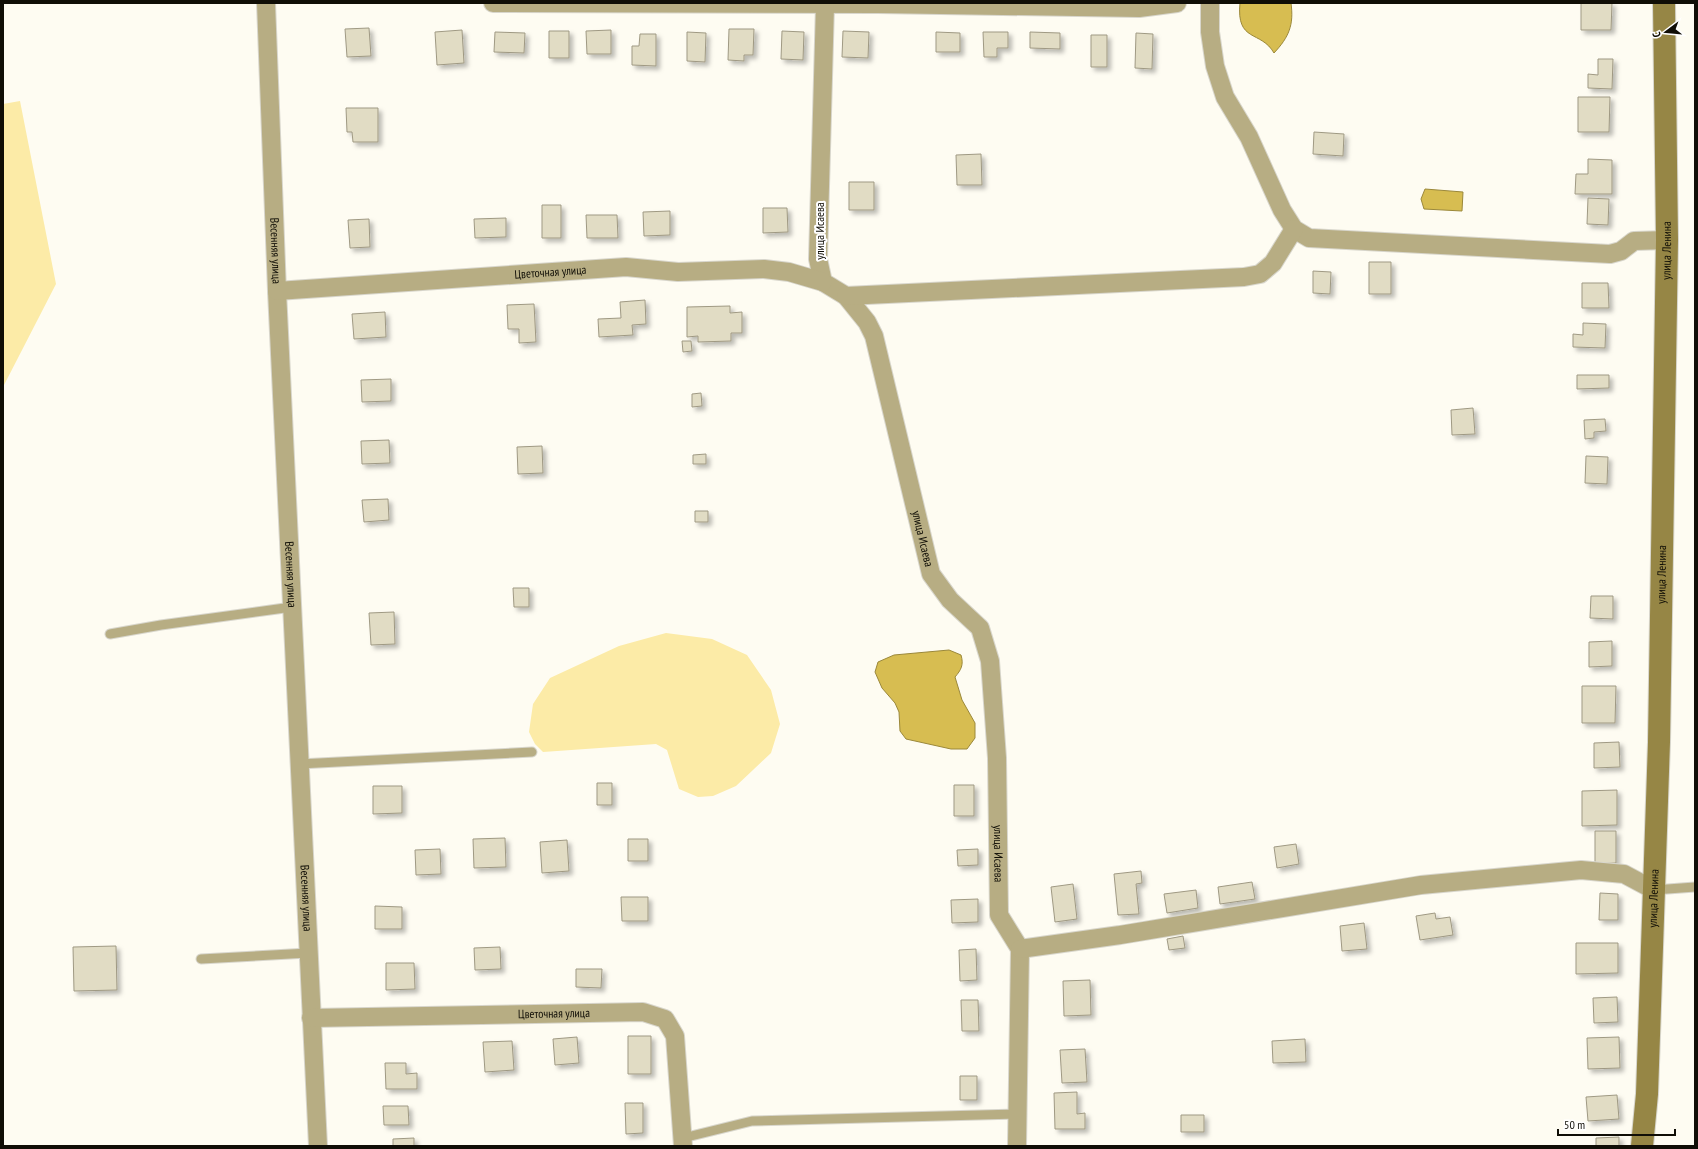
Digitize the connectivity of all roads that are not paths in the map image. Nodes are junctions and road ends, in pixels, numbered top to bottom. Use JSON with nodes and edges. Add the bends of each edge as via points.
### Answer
{"nodes":[{"id":1,"x":266,"y":3,"type":"edge"},
{"id":2,"x":493,"y":3,"type":"edge"},
{"id":3,"x":1177,"y":3,"type":"edge"},
{"id":4,"x":1210,"y":3,"type":"edge"},
{"id":5,"x":1664,"y":3,"type":"edge"},
{"id":6,"x":828,"y":4,"type":"edge"},
{"id":7,"x":878,"y":4,"type":"edge"},
{"id":8,"x":1294,"y":229,"type":"junction"},
{"id":9,"x":1667,"y":240,"type":"junction"},
{"id":10,"x":823,"y":282,"type":"junction"},
{"id":11,"x":277,"y":291,"type":"junction"},
{"id":12,"x":846,"y":296,"type":"junction"},
{"id":13,"x":292,"y":607,"type":"junction"},
{"id":14,"x":110,"y":634,"type":"dead end"},
{"id":15,"x":532,"y":752,"type":"dead end"},
{"id":16,"x":299,"y":764,"type":"junction"},
{"id":17,"x":1695,"y":887,"type":"edge"},
{"id":18,"x":1654,"y":890,"type":"junction"},
{"id":19,"x":1020,"y":949,"type":"junction"},
{"id":20,"x":308,"y":953,"type":"junction"},
{"id":21,"x":201,"y":958,"type":"dead end"},
{"id":22,"x":311,"y":1018,"type":"junction"},
{"id":23,"x":1017,"y":1114,"type":"junction"},
{"id":24,"x":683,"y":1142,"type":"edge"},
{"id":25,"x":318,"y":1146,"type":"edge"},
{"id":26,"x":1017,"y":1146,"type":"edge"},
{"id":27,"x":1642,"y":1146,"type":"edge"}],
"edges":[{"from":1,"to":11,"type":"street","name":"Весенняя улица"},
{"from":2,"to":6,"type":"street"},
{"from":3,"to":7,"type":"street","via":[[1139,8]]},
{"from":4,"to":8,"type":"street","via":[[1210,32],[1215,66],[1225,97],[1249,137],[1282,210]]},
{"from":5,"to":9,"type":"main road","name":"улица Ленина"},
{"from":6,"to":7,"type":"street"},
{"from":6,"to":10,"type":"street","name":"улица Исаева","via":[[818,259]]},
{"from":8,"to":9,"type":"street","via":[[1309,238],[1610,254],[1621,251],[1634,241]]},
{"from":8,"to":12,"type":"street","via":[[1273,263],[1260,274],[1244,277]]},
{"from":9,"to":18,"type":"main road","name":"улица Ленина","via":[[1659,742]]},
{"from":10,"to":11,"type":"street","name":"Цветочная улица","via":[[789,272],[764,269],[678,272],[626,267]]},
{"from":10,"to":12,"type":"street","name":"улица Исаева"},
{"from":11,"to":13,"type":"street","name":"Весенняя улица"},
{"from":12,"to":19,"type":"street","name":"улица Исаева","via":[[867,322],[874,336],[931,574],[950,600],[980,628],[990,660],[996,758],[999,915]]},
{"from":13,"to":14,"type":"lane"},
{"from":13,"to":16,"type":"street","name":"Весенняя улица"},
{"from":15,"to":16,"type":"lane"},
{"from":16,"to":20,"type":"street","name":"Весенняя улица"},
{"from":17,"to":18,"type":"lane"},
{"from":18,"to":19,"type":"street","via":[[1624,874],[1581,870],[1421,886]]},
{"from":18,"to":27,"type":"main road","name":"улица Ленина","via":[[1647,1094]]},
{"from":19,"to":23,"type":"street"},
{"from":20,"to":21,"type":"lane"},
{"from":20,"to":22,"type":"street","name":"Весенняя улица"},
{"from":22,"to":24,"type":"street","name":"Цветочная улица","via":[[643,1012],[665,1019],[675,1036]]},
{"from":22,"to":25,"type":"street","name":"Весенняя улица"},
{"from":23,"to":24,"type":"lane","via":[[752,1121]]},
{"from":23,"to":26,"type":"street"}]}
